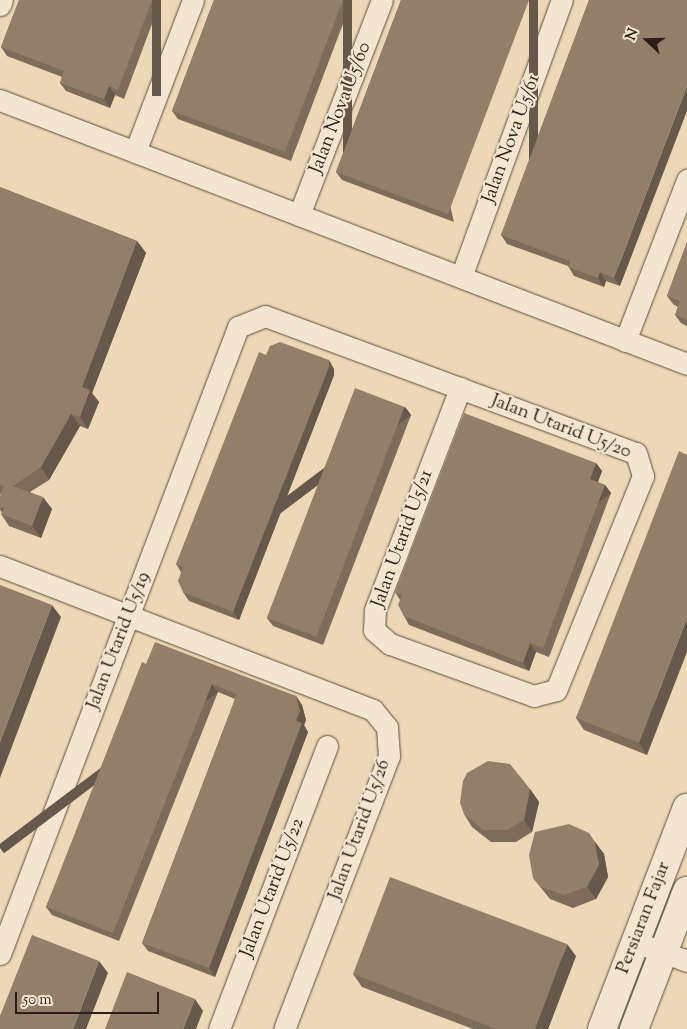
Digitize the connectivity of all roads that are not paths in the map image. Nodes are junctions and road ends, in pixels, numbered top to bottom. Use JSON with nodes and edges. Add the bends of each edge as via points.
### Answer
{"nodes":[{"id":1,"x":2,"y":0,"type":"edge"},
{"id":2,"x":193,"y":0,"type":"edge"},
{"id":3,"x":382,"y":0,"type":"edge"},
{"id":4,"x":562,"y":0,"type":"edge"},
{"id":5,"x":0,"y":5,"type":"edge"},
{"id":6,"x":0,"y":100,"type":"edge"},
{"id":7,"x":135,"y":152,"type":"junction"},
{"id":8,"x":687,"y":180,"type":"edge"},
{"id":9,"x":299,"y":215,"type":"junction"},
{"id":10,"x":461,"y":277,"type":"junction"},
{"id":11,"x":238,"y":327,"type":"joint"},
{"id":12,"x":625,"y":341,"type":"junction"},
{"id":13,"x":687,"y":364,"type":"edge"},
{"id":14,"x":460,"y":388,"type":"junction"},
{"id":15,"x":0,"y":566,"type":"edge"},
{"id":16,"x":129,"y":616,"type":"junction"},
{"id":17,"x":459,"y":670,"type":"joint"},
{"id":18,"x":327,"y":746,"type":"dead end"},
{"id":19,"x":687,"y":808,"type":"edge"},
{"id":20,"x":687,"y":890,"type":"edge"},
{"id":21,"x":635,"y":942,"type":"junction"},
{"id":22,"x":0,"y":954,"type":"edge"},
{"id":23,"x":675,"y":957,"type":"edge"},
{"id":24,"x":219,"y":1029,"type":"edge"},
{"id":25,"x":284,"y":1029,"type":"edge"},
{"id":26,"x":602,"y":1029,"type":"edge"},
{"id":27,"x":634,"y":1029,"type":"edge"}],
"edges":[{"from":1,"to":5,"type":"street"},
{"from":2,"to":7,"type":"street"},
{"from":3,"to":9,"type":"street","name":"Jalan Nova U5/60"},
{"from":4,"to":10,"type":"street","name":"Jalan Nova U5/61"},
{"from":6,"to":7,"type":"street"},
{"from":7,"to":9,"type":"street"},
{"from":8,"to":12,"type":"street"},
{"from":9,"to":10,"type":"street"},
{"from":10,"to":12,"type":"street"},
{"from":11,"to":14,"type":"street","name":"Jalan Utarid U5/20","via":[[265,316]]},
{"from":11,"to":16,"type":"street","name":"Jalan Utarid U5/19"},
{"from":12,"to":13,"type":"street"},
{"from":14,"to":17,"type":"street","name":"Jalan Utarid U5/21","via":[[375,610],[374,630],[390,644]]},
{"from":14,"to":17,"type":"street","name":"Jalan Utarid U5/20","via":[[636,453],[643,476],[556,690],[534,696]]},
{"from":15,"to":16,"type":"street","name":"Jalan Utarid U5/26"},
{"from":16,"to":22,"type":"street","name":"Jalan Utarid U5/19"},
{"from":16,"to":25,"type":"street","name":"Jalan Utarid U5/26","via":[[373,710],[387,727],[389,756]]},
{"from":18,"to":24,"type":"street","name":"Jalan Utarid U5/22"},
{"from":19,"to":21,"type":"main road","name":"Persiaran Fajar"},
{"from":20,"to":23,"type":"main road","name":"Persiaran Fajar"},
{"from":21,"to":23,"type":"street"},
{"from":21,"to":26,"type":"main road","name":"Persiaran Fajar"},
{"from":23,"to":27,"type":"main road","name":"Persiaran Fajar"}]}
